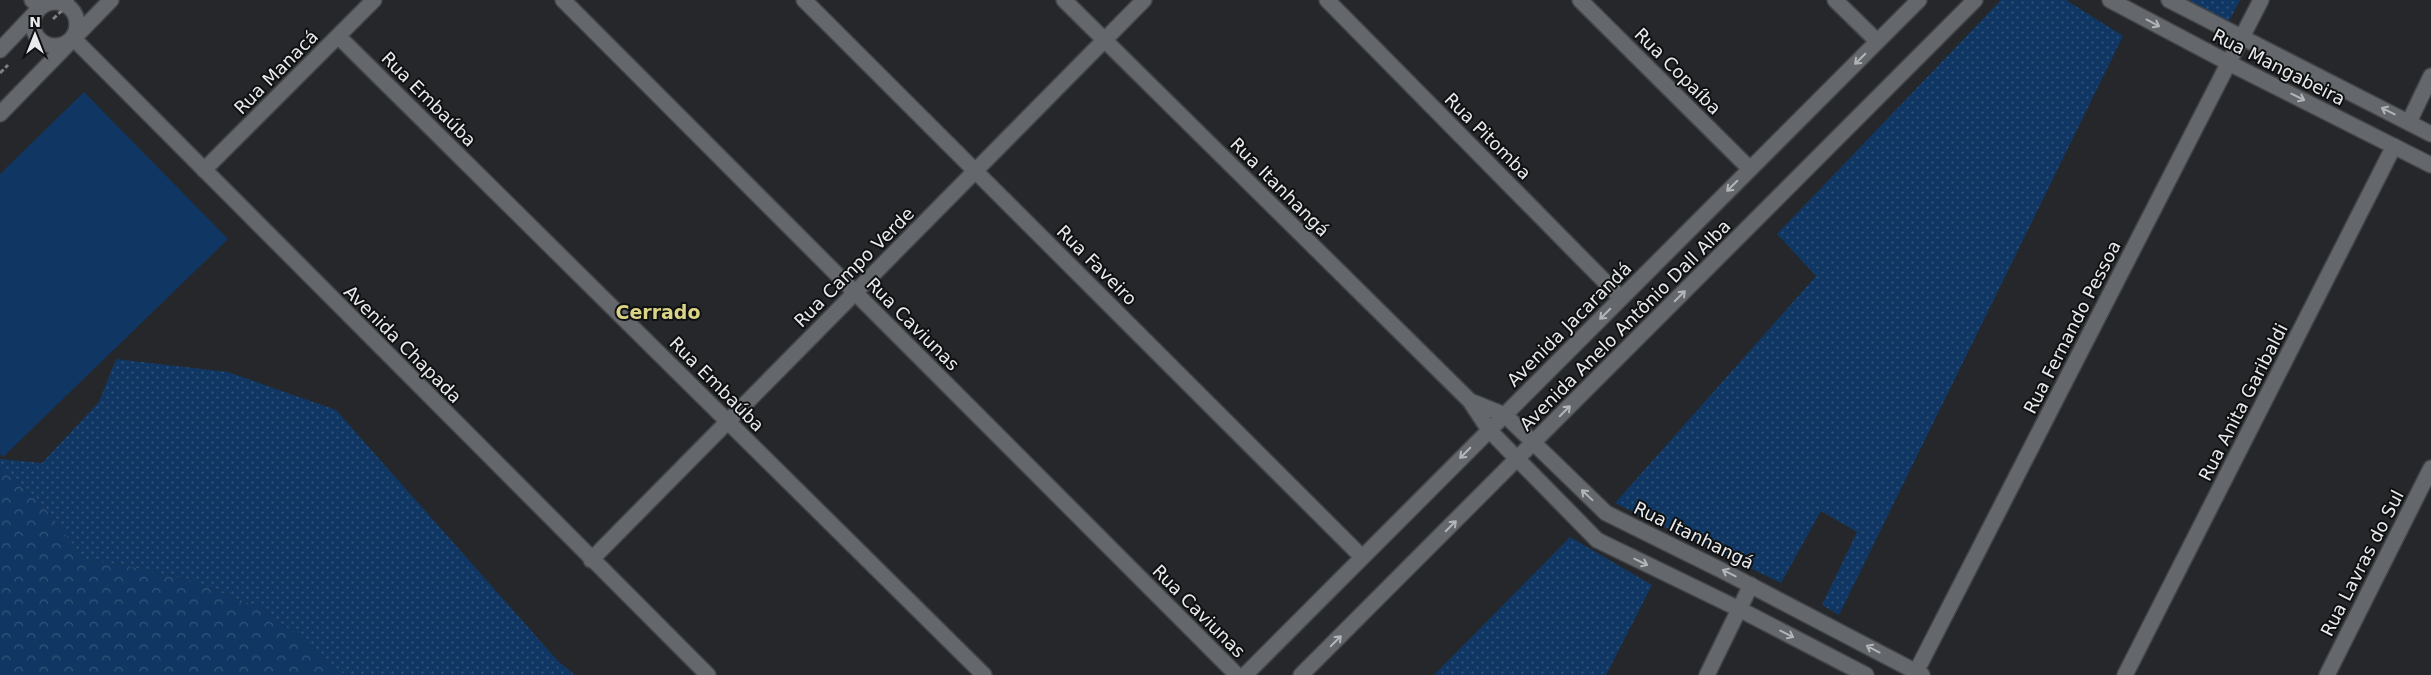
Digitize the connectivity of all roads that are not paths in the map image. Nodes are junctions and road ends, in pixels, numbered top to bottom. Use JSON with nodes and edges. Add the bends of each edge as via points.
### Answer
{"nodes":[{"id":1,"x":111,"y":0,"type":"edge"},
{"id":2,"x":374,"y":0,"type":"edge"},
{"id":3,"x":563,"y":0,"type":"edge"},
{"id":4,"x":804,"y":0,"type":"edge"},
{"id":5,"x":1064,"y":0,"type":"edge"},
{"id":6,"x":1144,"y":0,"type":"edge"},
{"id":7,"x":1327,"y":0,"type":"edge"},
{"id":8,"x":1580,"y":0,"type":"edge"},
{"id":9,"x":1835,"y":0,"type":"edge"},
{"id":10,"x":1919,"y":0,"type":"edge"},
{"id":11,"x":1975,"y":0,"type":"edge"},
{"id":12,"x":2110,"y":0,"type":"edge"},
{"id":13,"x":2169,"y":0,"type":"edge"},
{"id":14,"x":2261,"y":0,"type":"edge"},
{"id":15,"x":40,"y":2,"type":"edge"},
{"id":16,"x":338,"y":36,"type":"junction"},
{"id":17,"x":2242,"y":37,"type":"junction"},
{"id":18,"x":73,"y":38,"type":"junction"},
{"id":19,"x":1104,"y":40,"type":"junction"},
{"id":20,"x":1877,"y":42,"type":"junction"},
{"id":21,"x":0,"y":50,"type":"edge"},
{"id":22,"x":2229,"y":63,"type":"junction"},
{"id":23,"x":2431,"y":76,"type":"edge"},
{"id":24,"x":0,"y":114,"type":"edge"},
{"id":25,"x":2409,"y":122,"type":"junction"},
{"id":26,"x":2431,"y":134,"type":"edge"},
{"id":27,"x":2394,"y":146,"type":"junction"},
{"id":28,"x":2431,"y":165,"type":"edge"},
{"id":29,"x":1750,"y":169,"type":"junction"},
{"id":30,"x":204,"y":170,"type":"junction"},
{"id":31,"x":975,"y":171,"type":"junction"},
{"id":32,"x":855,"y":293,"type":"junction"},
{"id":33,"x":1622,"y":298,"type":"junction"},
{"id":34,"x":1470,"y":401,"type":"junction"},
{"id":35,"x":1504,"y":415,"type":"junction"},
{"id":36,"x":728,"y":421,"type":"junction"},
{"id":37,"x":1489,"y":430,"type":"junction"},
{"id":38,"x":1533,"y":443,"type":"junction"},
{"id":39,"x":1517,"y":459,"type":"junction"},
{"id":40,"x":2431,"y":468,"type":"edge"},
{"id":41,"x":1362,"y":557,"type":"junction"},
{"id":42,"x":592,"y":560,"type":"junction"},
{"id":43,"x":1751,"y":585,"type":"junction"},
{"id":44,"x":1739,"y":609,"type":"junction"},
{"id":45,"x":1919,"y":673,"type":"edge"},
{"id":46,"x":708,"y":675,"type":"edge"},
{"id":47,"x":984,"y":675,"type":"edge"},
{"id":48,"x":1237,"y":675,"type":"edge"},
{"id":49,"x":1245,"y":675,"type":"edge"},
{"id":50,"x":1301,"y":675,"type":"edge"},
{"id":51,"x":1707,"y":675,"type":"edge"},
{"id":52,"x":1866,"y":675,"type":"edge"},
{"id":53,"x":2125,"y":675,"type":"edge"},
{"id":54,"x":2327,"y":675,"type":"edge"}],
"edges":[{"from":1,"to":18,"type":"street"},
{"from":2,"to":16,"type":"street","name":"Rua Manacá"},
{"from":3,"to":32,"type":"street","name":"Rua Caviunas"},
{"from":4,"to":31,"type":"street","name":"Rua Faveiro"},
{"from":5,"to":19,"type":"street","name":"Rua Itanhangá"},
{"from":6,"to":19,"type":"street","name":"Rua Campo Verde"},
{"from":7,"to":33,"type":"street","name":"Rua Pitomba"},
{"from":8,"to":29,"type":"street","name":"Rua Copaíba"},
{"from":9,"to":20,"type":"street"},
{"from":10,"to":20,"type":"street","name":"Avenida Jacarandá"},
{"from":38,"to":11,"type":"street","name":"Avenida Anelo Antônio Dall Alba","one_way":true},
{"from":12,"to":22,"type":"street","name":"Rua Mangabeira","one_way":true},
{"from":13,"to":17,"type":"street","name":"Rua Mangabeira"},
{"from":14,"to":17,"type":"street","name":"Rua Fernando Pessoa"},
{"from":15,"to":18,"type":"street","via":[[61,2],[73,11],[78,25]]},
{"from":15,"to":18,"type":"street","via":[[33,20],[33,28],[40,40],[53,47],[68,43]]},
{"from":15,"to":21,"type":"street"},
{"from":16,"to":30,"type":"street","name":"Rua Manacá"},
{"from":16,"to":36,"type":"street","name":"Rua Embaúba"},
{"from":17,"to":22,"type":"street","name":"Rua Fernando Pessoa"},
{"from":25,"to":17,"type":"street","name":"Rua Mangabeira","one_way":true},
{"from":18,"to":24,"type":"street"},
{"from":18,"to":30,"type":"street","name":"Avenida Chapada"},
{"from":19,"to":31,"type":"street","name":"Rua Campo Verde"},
{"from":19,"to":34,"type":"street","name":"Rua Itanhangá"},
{"from":20,"to":29,"type":"street","name":"Avenida Jacarandá","one_way":true},
{"from":22,"to":27,"type":"street","name":"Rua Mangabeira","one_way":true},
{"from":22,"to":45,"type":"street","name":"Rua Fernando Pessoa"},
{"from":23,"to":25,"type":"street"},
{"from":25,"to":26,"type":"street","name":"Rua Mangabeira"},
{"from":27,"to":28,"type":"street","name":"Rua Mangabeira"},
{"from":27,"to":53,"type":"street","name":"Rua Anita Garibaldi"},
{"from":29,"to":33,"type":"street","name":"Avenida Jacarandá","one_way":true},
{"from":30,"to":42,"type":"street","name":"Avenida Chapada"},
{"from":31,"to":32,"type":"street","name":"Rua Campo Verde"},
{"from":31,"to":41,"type":"street","name":"Rua Faveiro"},
{"from":32,"to":36,"type":"street","name":"Rua Campo Verde"},
{"from":32,"to":48,"type":"street","name":"Rua Caviunas"},
{"from":33,"to":35,"type":"street","name":"Avenida Jacarandá","one_way":true},
{"from":34,"to":35,"type":"street","name":"Rua Itanhangá"},
{"from":34,"to":37,"type":"street","name":"Rua Itanhangá"},
{"from":35,"to":37,"type":"street","name":"Avenida Jacarandá"},
{"from":35,"to":38,"type":"street","name":"Rua Itanhangá"},
{"from":36,"to":42,"type":"street","name":"Rua Campo Verde"},
{"from":36,"to":47,"type":"street","name":"Rua Embaúba"},
{"from":37,"to":39,"type":"street","name":"Rua Itanhangá"},
{"from":37,"to":41,"type":"street","name":"Avenida Jacarandá","one_way":true},
{"from":38,"to":39,"type":"street","name":"Avenida Anelo Antônio Dall Alba"},
{"from":43,"to":38,"type":"street","name":"Rua Itanhangá","one_way":true,"via":[[1606,513]]},
{"from":39,"to":44,"type":"street","name":"Rua Itanhangá","one_way":true,"via":[[1597,540]]},
{"from":50,"to":39,"type":"street","name":"Avenida Anelo Antônio Dall Alba","one_way":true},
{"from":40,"to":54,"type":"street","name":"Rua Lavras do Sul"},
{"from":41,"to":49,"type":"street","name":"Avenida Jacarandá"},
{"from":42,"to":46,"type":"street","name":"Avenida Chapada"},
{"from":43,"to":44,"type":"street"},
{"from":45,"to":43,"type":"street","name":"Rua Itanhangá","one_way":true},
{"from":44,"to":51,"type":"street"},
{"from":44,"to":52,"type":"street","name":"Rua Itanhangá","one_way":true}]}
